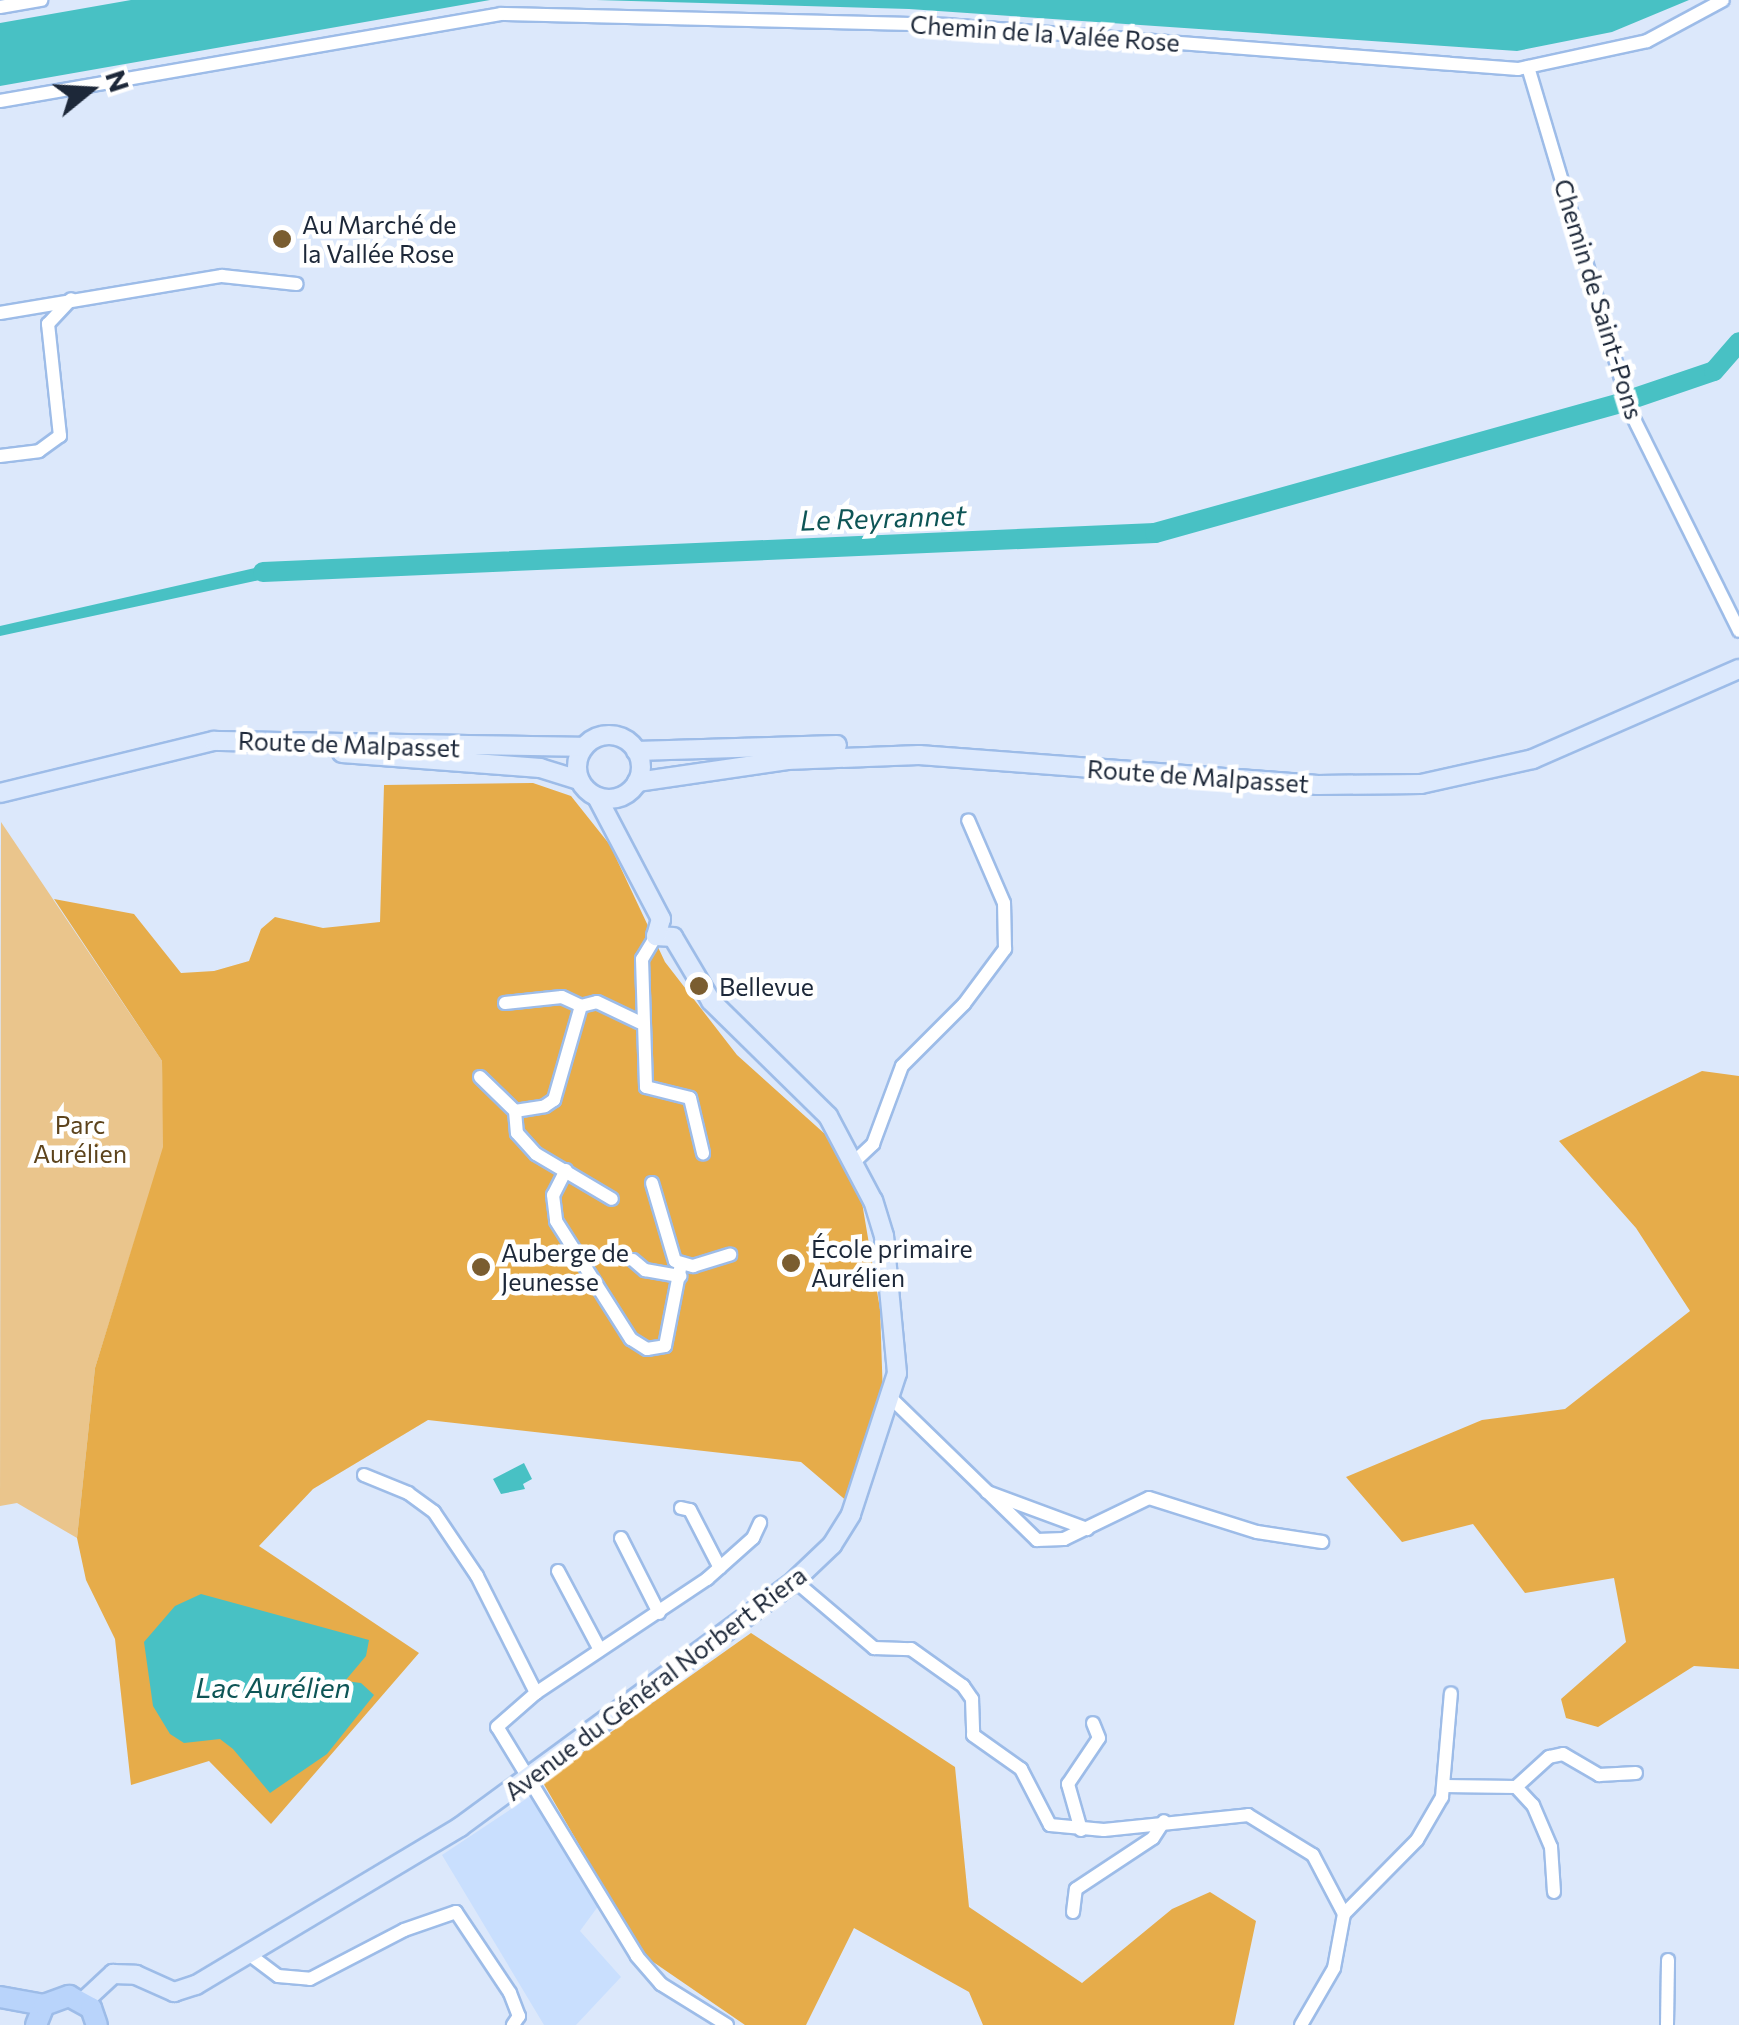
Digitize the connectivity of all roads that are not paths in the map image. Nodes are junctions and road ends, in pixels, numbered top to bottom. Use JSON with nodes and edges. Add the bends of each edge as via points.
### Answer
{"nodes":[{"id":1,"x":41,"y":0,"type":"edge"},
{"id":2,"x":1723,"y":0,"type":"edge"},
{"id":3,"x":0,"y":7,"type":"edge"},
{"id":4,"x":1528,"y":68,"type":"junction"},
{"id":5,"x":0,"y":101,"type":"edge"},
{"id":6,"x":297,"y":284,"type":"dead end"},
{"id":7,"x":73,"y":298,"type":"junction"},
{"id":8,"x":0,"y":313,"type":"edge"},
{"id":9,"x":0,"y":456,"type":"edge"},
{"id":10,"x":1739,"y":631,"type":"edge"},
{"id":11,"x":1739,"y":657,"type":"edge"},
{"id":12,"x":1739,"y":669,"type":"edge"},
{"id":13,"x":584,"y":747,"type":"junction"},
{"id":14,"x":636,"y":751,"type":"junction"},
{"id":15,"x":580,"y":780,"type":"junction"},
{"id":16,"x":634,"y":786,"type":"junction"},
{"id":17,"x":1,"y":792,"type":"edge"},
{"id":18,"x":598,"y":797,"type":"junction"},
{"id":19,"x":968,"y":820,"type":"dead end"},
{"id":20,"x":628,"y":851,"type":"junction"},
{"id":21,"x":664,"y":931,"type":"junction"},
{"id":22,"x":505,"y":1003,"type":"dead end"},
{"id":23,"x":581,"y":1006,"type":"junction"},
{"id":24,"x":639,"y":1022,"type":"junction"},
{"id":25,"x":480,"y":1077,"type":"dead end"},
{"id":26,"x":515,"y":1111,"type":"junction"},
{"id":27,"x":703,"y":1153,"type":"dead end"},
{"id":28,"x":856,"y":1161,"type":"junction"},
{"id":29,"x":566,"y":1170,"type":"junction"},
{"id":30,"x":652,"y":1184,"type":"dead end"},
{"id":31,"x":612,"y":1199,"type":"dead end"},
{"id":32,"x":730,"y":1255,"type":"dead end"},
{"id":33,"x":633,"y":1260,"type":"dead end"},
{"id":34,"x":681,"y":1270,"type":"junction"},
{"id":35,"x":893,"y":1400,"type":"junction"},
{"id":36,"x":364,"y":1475,"type":"dead end"},
{"id":37,"x":985,"y":1492,"type":"junction"},
{"id":38,"x":681,"y":1508,"type":"dead end"},
{"id":39,"x":760,"y":1523,"type":"dead end"},
{"id":40,"x":1087,"y":1529,"type":"junction"},
{"id":41,"x":621,"y":1538,"type":"dead end"},
{"id":42,"x":1322,"y":1542,"type":"dead end"},
{"id":43,"x":720,"y":1568,"type":"junction"},
{"id":44,"x":558,"y":1571,"type":"dead end"},
{"id":45,"x":796,"y":1581,"type":"junction"},
{"id":46,"x":659,"y":1613,"type":"junction"},
{"id":47,"x":600,"y":1650,"type":"junction"},
{"id":48,"x":536,"y":1693,"type":"junction"},
{"id":49,"x":1451,"y":1693,"type":"dead end"},
{"id":50,"x":1094,"y":1723,"type":"dead end"},
{"id":51,"x":1636,"y":1773,"type":"dead end"},
{"id":52,"x":528,"y":1778,"type":"junction"},
{"id":53,"x":1444,"y":1786,"type":"junction"},
{"id":54,"x":1516,"y":1787,"type":"junction"},
{"id":55,"x":1164,"y":1821,"type":"junction"},
{"id":56,"x":1081,"y":1830,"type":"junction"},
{"id":57,"x":1554,"y":1892,"type":"dead end"},
{"id":58,"x":1073,"y":1912,"type":"dead end"},
{"id":59,"x":1344,"y":1914,"type":"junction"},
{"id":60,"x":250,"y":1954,"type":"junction"},
{"id":61,"x":1668,"y":1960,"type":"dead end"},
{"id":62,"x":0,"y":1997,"type":"edge"},
{"id":63,"x":84,"y":2001,"type":"junction"},
{"id":64,"x":0,"y":2007,"type":"edge"},
{"id":65,"x":38,"y":2018,"type":"edge"},
{"id":66,"x":98,"y":2024,"type":"edge"},
{"id":67,"x":513,"y":2025,"type":"edge"},
{"id":68,"x":727,"y":2025,"type":"edge"},
{"id":69,"x":1301,"y":2025,"type":"edge"},
{"id":70,"x":1667,"y":2025,"type":"edge"}],
"edges":[{"from":1,"to":3,"type":"street"},
{"from":2,"to":4,"type":"street","name":"Chemin de la Valée Rose","via":[[1647,41]]},
{"from":4,"to":5,"type":"street","name":"Chemin de la Valée Rose","via":[[946,25],[501,14]]},
{"from":4,"to":10,"type":"street","name":"Chemin de Saint-Pons","via":[[1628,399]]},
{"from":6,"to":7,"type":"street","via":[[222,276]]},
{"from":7,"to":8,"type":"street"},
{"from":7,"to":9,"type":"street","via":[[48,324],[60,436],[39,451]]},
{"from":11,"to":14,"type":"main road","name":"Route de Malpasset","via":[[1528,748],[1419,774],[1367,777],[916,744]]},
{"from":12,"to":16,"type":"main road","name":"Route de Malpasset","via":[[1532,759],[1421,784],[1318,785],[919,755],[787,760]]},
{"from":13,"to":14,"type":"main road","via":[[608,735]]},
{"from":13,"to":15,"type":"main road"},
{"from":13,"to":17,"type":"main road","name":"Route de Malpasset","via":[[214,741]]},
{"from":14,"to":16,"type":"main road"},
{"from":15,"to":17,"type":"main road","name":"Route de Malpasset","via":[[540,768],[254,748]]},
{"from":15,"to":18,"type":"main road"},
{"from":16,"to":18,"type":"main road"},
{"from":16,"to":20,"type":"main road","name":"Avenue du Général Norbert Riera"},
{"from":18,"to":20,"type":"main road","name":"Avenue du Général Norbert Riera"},
{"from":19,"to":28,"type":"street","via":[[1004,903],[1005,949],[973,994],[902,1066],[873,1144]]},
{"from":20,"to":21,"type":"main road","name":"Avenue du Général Norbert Riera"},
{"from":21,"to":24,"type":"street","via":[[642,959]]},
{"from":21,"to":28,"type":"main road","name":"Avenue du Général Norbert Riera","via":[[711,1001],[828,1116]]},
{"from":22,"to":23,"type":"street","via":[[562,997]]},
{"from":23,"to":24,"type":"street","via":[[598,1002]]},
{"from":23,"to":26,"type":"street","via":[[554,1100]]},
{"from":24,"to":27,"type":"street","via":[[646,1088],[690,1098]]},
{"from":25,"to":26,"type":"street"},
{"from":26,"to":29,"type":"street","via":[[520,1138]]},
{"from":28,"to":35,"type":"main road","name":"Avenue du Général Norbert Riera","via":[[884,1236],[897,1373]]},
{"from":29,"to":31,"type":"street"},
{"from":29,"to":34,"type":"street","via":[[554,1195],[556,1221],[631,1339],[647,1349],[664,1346]]},
{"from":30,"to":34,"type":"street","via":[[670,1256]]},
{"from":32,"to":34,"type":"street"},
{"from":33,"to":34,"type":"street","via":[[645,1270]]},
{"from":35,"to":37,"type":"street"},
{"from":35,"to":45,"type":"main road","name":"Avenue du Général Norbert Riera","via":[[850,1514]]},
{"from":36,"to":48,"type":"street","via":[[408,1492],[434,1512],[477,1576]]},
{"from":37,"to":40,"type":"street"},
{"from":37,"to":40,"type":"street","via":[[1037,1540]]},
{"from":38,"to":43,"type":"street","via":[[690,1510]]},
{"from":39,"to":43,"type":"street"},
{"from":40,"to":42,"type":"street","via":[[1149,1498],[1257,1532]]},
{"from":41,"to":46,"type":"street"},
{"from":43,"to":46,"type":"street"},
{"from":44,"to":47,"type":"street"},
{"from":45,"to":52,"type":"main road","name":"Avenue du Général Norbert Riera"},
{"from":45,"to":56,"type":"street","via":[[874,1648],[911,1649],[963,1686],[978,1741],[1021,1769],[1050,1825]]},
{"from":46,"to":47,"type":"street"},
{"from":47,"to":48,"type":"street"},
{"from":48,"to":52,"type":"street","via":[[497,1727]]},
{"from":49,"to":53,"type":"street"},
{"from":50,"to":56,"type":"street","via":[[1099,1738],[1068,1784]]},
{"from":51,"to":54,"type":"street","via":[[1599,1775],[1563,1754],[1550,1757]]},
{"from":52,"to":60,"type":"main road","name":"Avenue du Général Norbert Riera"},
{"from":52,"to":68,"type":"street","via":[[636,1956],[661,1984]]},
{"from":53,"to":54,"type":"street"},
{"from":53,"to":59,"type":"street","via":[[1416,1840]]},
{"from":54,"to":57,"type":"street","via":[[1533,1805],[1551,1846]]},
{"from":55,"to":56,"type":"street"},
{"from":55,"to":58,"type":"street","via":[[1153,1838],[1076,1889]]},
{"from":55,"to":59,"type":"street","via":[[1248,1815],[1283,1830],[1313,1855]]},
{"from":59,"to":69,"type":"street","via":[[1334,1968]]},
{"from":60,"to":63,"type":"main road","name":"Avenue du Général Norbert Riera","via":[[174,1992],[113,1974]]},
{"from":60,"to":67,"type":"street","via":[[278,1976],[310,1979],[404,1930],[456,1912],[510,1993],[518,2016]]},
{"from":61,"to":70,"type":"street"},
{"from":62,"to":65,"type":"main road"},
{"from":63,"to":65,"type":"main road","via":[[60,1996]]},
{"from":63,"to":66,"type":"main road"},
{"from":64,"to":65,"type":"main road"}]}
